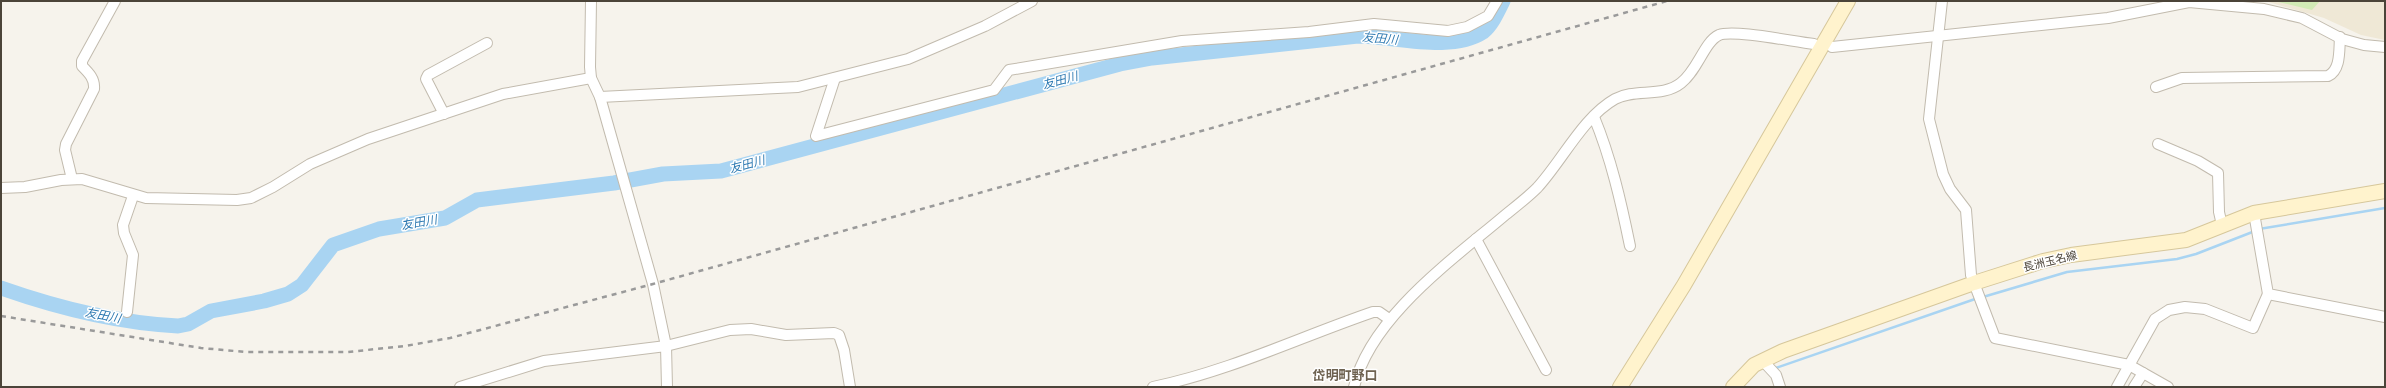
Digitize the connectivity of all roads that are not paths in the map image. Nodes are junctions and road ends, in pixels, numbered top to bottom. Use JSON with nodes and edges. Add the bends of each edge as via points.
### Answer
{"nodes":[{"id":1,"x":115,"y":1,"type":"edge"},
{"id":2,"x":591,"y":1,"type":"edge"},
{"id":3,"x":1032,"y":1,"type":"edge"},
{"id":4,"x":1497,"y":1,"type":"edge"},
{"id":5,"x":1848,"y":1,"type":"edge"},
{"id":6,"x":1942,"y":1,"type":"edge"},
{"id":7,"x":1939,"y":35,"type":"junction"},
{"id":8,"x":2340,"y":38,"type":"junction"},
{"id":9,"x":487,"y":43,"type":"dead end"},
{"id":10,"x":1814,"y":44,"type":"dead end"},
{"id":11,"x":1832,"y":47,"type":"dead end"},
{"id":12,"x":2385,"y":47,"type":"edge"},
{"id":13,"x":591,"y":78,"type":"junction"},
{"id":14,"x":835,"y":78,"type":"junction"},
{"id":15,"x":2156,"y":87,"type":"dead end"},
{"id":16,"x":600,"y":97,"type":"junction"},
{"id":17,"x":444,"y":114,"type":"junction"},
{"id":18,"x":1594,"y":117,"type":"junction"},
{"id":19,"x":2158,"y":144,"type":"dead end"},
{"id":20,"x":72,"y":179,"type":"junction"},
{"id":21,"x":1,"y":188,"type":"edge"},
{"id":22,"x":2385,"y":191,"type":"edge"},
{"id":23,"x":133,"y":196,"type":"junction"},
{"id":24,"x":2254,"y":213,"type":"junction"},
{"id":25,"x":2222,"y":225,"type":"junction"},
{"id":26,"x":1476,"y":240,"type":"junction"},
{"id":27,"x":1630,"y":246,"type":"dead end"},
{"id":28,"x":1977,"y":293,"type":"junction"},
{"id":29,"x":2268,"y":294,"type":"junction"},
{"id":30,"x":127,"y":312,"type":"dead end"},
{"id":31,"x":2385,"y":317,"type":"edge"},
{"id":32,"x":1389,"y":319,"type":"junction"},
{"id":33,"x":666,"y":346,"type":"junction"},
{"id":34,"x":1763,"y":361,"type":"junction"},
{"id":35,"x":2129,"y":365,"type":"junction"},
{"id":36,"x":1546,"y":370,"type":"dead end"},
{"id":37,"x":2142,"y":373,"type":"junction"},
{"id":38,"x":460,"y":387,"type":"edge"},
{"id":39,"x":667,"y":387,"type":"edge"},
{"id":40,"x":850,"y":387,"type":"edge"},
{"id":41,"x":1153,"y":387,"type":"edge"},
{"id":42,"x":1354,"y":387,"type":"edge"},
{"id":43,"x":1620,"y":387,"type":"edge"},
{"id":44,"x":1733,"y":387,"type":"edge"},
{"id":45,"x":1780,"y":387,"type":"edge"},
{"id":46,"x":2117,"y":387,"type":"edge"},
{"id":47,"x":2134,"y":387,"type":"edge"},
{"id":48,"x":2168,"y":387,"type":"edge"}],
"edges":[{"from":1,"to":20,"type":"street","via":[[82,61],[82,66],[92,78],[94,89],[66,144]]},
{"from":2,"to":13,"type":"street"},
{"from":3,"to":14,"type":"street","via":[[985,26],[908,59]]},
{"from":4,"to":14,"type":"street","via":[[1488,16],[1467,27],[1448,31],[1374,24],[1355,25],[1309,32],[1182,41],[1009,70],[994,90],[816,136]]},
{"from":5,"to":43,"type":"main road","via":[[1687,279]]},
{"from":6,"to":7,"type":"street"},
{"from":7,"to":8,"type":"street","via":[[2108,18],[2189,2],[2264,9],[2302,18]]},
{"from":7,"to":11,"type":"street"},
{"from":7,"to":28,"type":"street","via":[[1930,119],[1943,174],[1950,189],[1966,210]]},
{"from":8,"to":12,"type":"street","via":[[2364,45]]},
{"from":8,"to":15,"type":"street","via":[[2337,67],[2334,73],[2328,76],[2182,78]]},
{"from":9,"to":17,"type":"street","via":[[428,75],[426,79]]},
{"from":10,"to":18,"type":"street","via":[[1736,32],[1720,35],[1710,40],[1692,74],[1679,85],[1664,91],[1616,99]]},
{"from":13,"to":16,"type":"street"},
{"from":13,"to":17,"type":"street","via":[[503,94]]},
{"from":14,"to":16,"type":"street","via":[[777,89]]},
{"from":16,"to":33,"type":"street","via":[[653,284]]},
{"from":17,"to":23,"type":"street","via":[[341,150],[310,164],[250,198],[187,200]]},
{"from":18,"to":26,"type":"street","via":[[1537,188]]},
{"from":18,"to":27,"type":"street","via":[[1620,196]]},
{"from":19,"to":25,"type":"street","via":[[2198,161],[2218,173]]},
{"from":20,"to":21,"type":"street"},
{"from":20,"to":23,"type":"street","via":[[82,179]]},
{"from":22,"to":24,"type":"main road","name":"長洲玉名線"},
{"from":23,"to":30,"type":"street","via":[[123,225],[133,256]]},
{"from":24,"to":25,"type":"main road","name":"長洲玉名線"},
{"from":24,"to":29,"type":"street"},
{"from":25,"to":28,"type":"main road","name":"長洲玉名線","via":[[2186,240],[2071,254]]},
{"from":26,"to":32,"type":"street","via":[[1453,257]]},
{"from":26,"to":36,"type":"street"},
{"from":28,"to":34,"type":"main road","name":"長洲玉名線","via":[[1783,351]]},
{"from":28,"to":35,"type":"street","via":[[1995,338]]},
{"from":29,"to":31,"type":"street"},
{"from":29,"to":35,"type":"street","via":[[2253,328],[2205,309],[2185,307],[2169,310],[2155,319]]},
{"from":32,"to":41,"type":"street","via":[[1379,312],[1373,312],[1222,370]]},
{"from":32,"to":42,"type":"street","via":[[1359,370]]},
{"from":33,"to":38,"type":"street","via":[[544,361]]},
{"from":33,"to":39,"type":"street"},
{"from":33,"to":40,"type":"street","via":[[730,330],[751,329],[786,335],[834,333],[839,335],[844,350]]},
{"from":34,"to":44,"type":"main road","name":"長洲玉名線","via":[[1754,365]]},
{"from":34,"to":45,"type":"street","via":[[1776,375]]},
{"from":35,"to":37,"type":"street"},
{"from":35,"to":46,"type":"street"},
{"from":37,"to":47,"type":"street"},
{"from":37,"to":48,"type":"street"}]}
